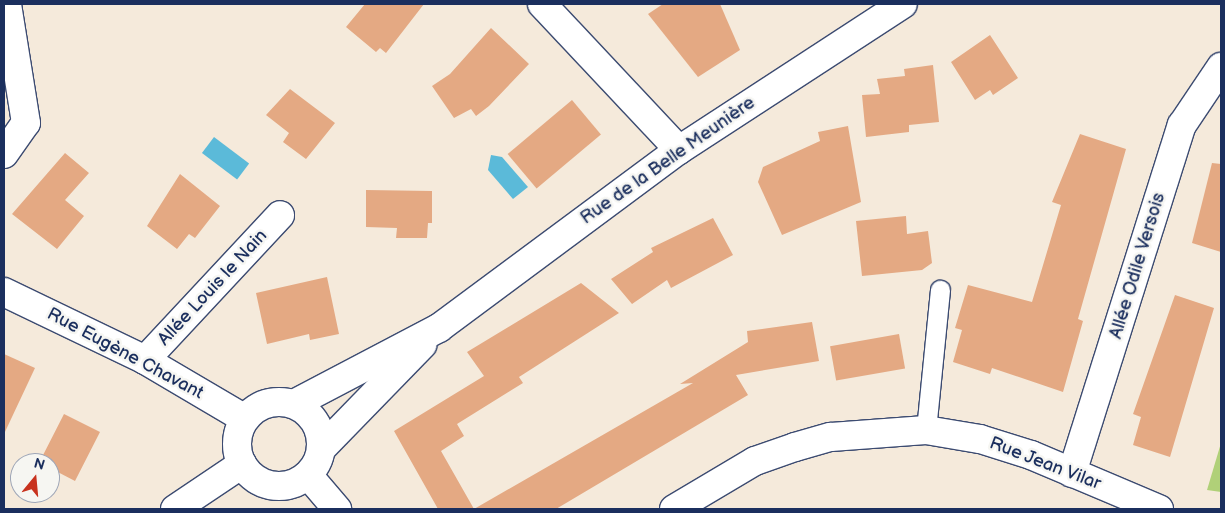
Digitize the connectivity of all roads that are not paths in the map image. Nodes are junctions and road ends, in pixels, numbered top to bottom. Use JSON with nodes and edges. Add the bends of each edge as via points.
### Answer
{"nodes":[{"id":1,"x":6,"y":4,"type":"edge"},
{"id":2,"x":542,"y":4,"type":"edge"},
{"id":3,"x":903,"y":4,"type":"edge"},
{"id":4,"x":1221,"y":67,"type":"edge"},
{"id":5,"x":679,"y":150,"type":"junction"},
{"id":6,"x":4,"y":154,"type":"edge"},
{"id":7,"x":280,"y":215,"type":"dead end"},
{"id":8,"x":940,"y":290,"type":"dead end"},
{"id":9,"x":4,"y":292,"type":"edge"},
{"id":10,"x":439,"y":328,"type":"junction"},
{"id":11,"x":145,"y":360,"type":"junction"},
{"id":12,"x":294,"y":404,"type":"junction"},
{"id":13,"x":245,"y":419,"type":"junction"},
{"id":14,"x":926,"y":430,"type":"junction"},
{"id":15,"x":322,"y":448,"type":"junction"},
{"id":16,"x":242,"y":464,"type":"junction"},
{"id":17,"x":1072,"y":473,"type":"junction"},
{"id":18,"x":308,"y":475,"type":"junction"},
{"id":19,"x":175,"y":509,"type":"edge"},
{"id":20,"x":337,"y":509,"type":"edge"},
{"id":21,"x":674,"y":509,"type":"edge"},
{"id":22,"x":1159,"y":509,"type":"edge"}],
"edges":[{"from":1,"to":6,"type":"street","via":[[26,123]]},
{"from":2,"to":5,"type":"street"},
{"from":3,"to":5,"type":"street","name":"Rue de la Belle Meunière"},
{"from":4,"to":17,"type":"street","name":"Allée Odile Versois","via":[[1182,125]]},
{"from":5,"to":10,"type":"street","name":"Rue de la Belle Meunière"},
{"from":7,"to":11,"type":"street","name":"Allée Louis le Nain"},
{"from":8,"to":14,"type":"lane"},
{"from":9,"to":11,"type":"street","name":"Rue Eugène Chavant"},
{"from":10,"to":12,"type":"street","name":"Rue de la Belle Meunière"},
{"from":10,"to":15,"type":"street","name":"Rue de la Belle Meunière"},
{"from":11,"to":13,"type":"street","name":"Rue Eugène Chavant"},
{"from":12,"to":13,"type":"street","via":[[267,404]]},
{"from":12,"to":15,"type":"street","via":[[310,414],[320,429]]},
{"from":13,"to":16,"type":"street","via":[[237,449]]},
{"from":14,"to":17,"type":"street","name":"Rue Jean Vilar","via":[[980,439]]},
{"from":14,"to":21,"type":"street","name":"Rue Jean Vilar","via":[[831,437],[795,447],[755,461]]},
{"from":15,"to":18,"type":"street"},
{"from":16,"to":18,"type":"street","via":[[255,478],[273,486],[292,485]]},
{"from":16,"to":19,"type":"street"},
{"from":17,"to":22,"type":"street","name":"Rue Jean Vilar"},
{"from":18,"to":20,"type":"street"}]}
